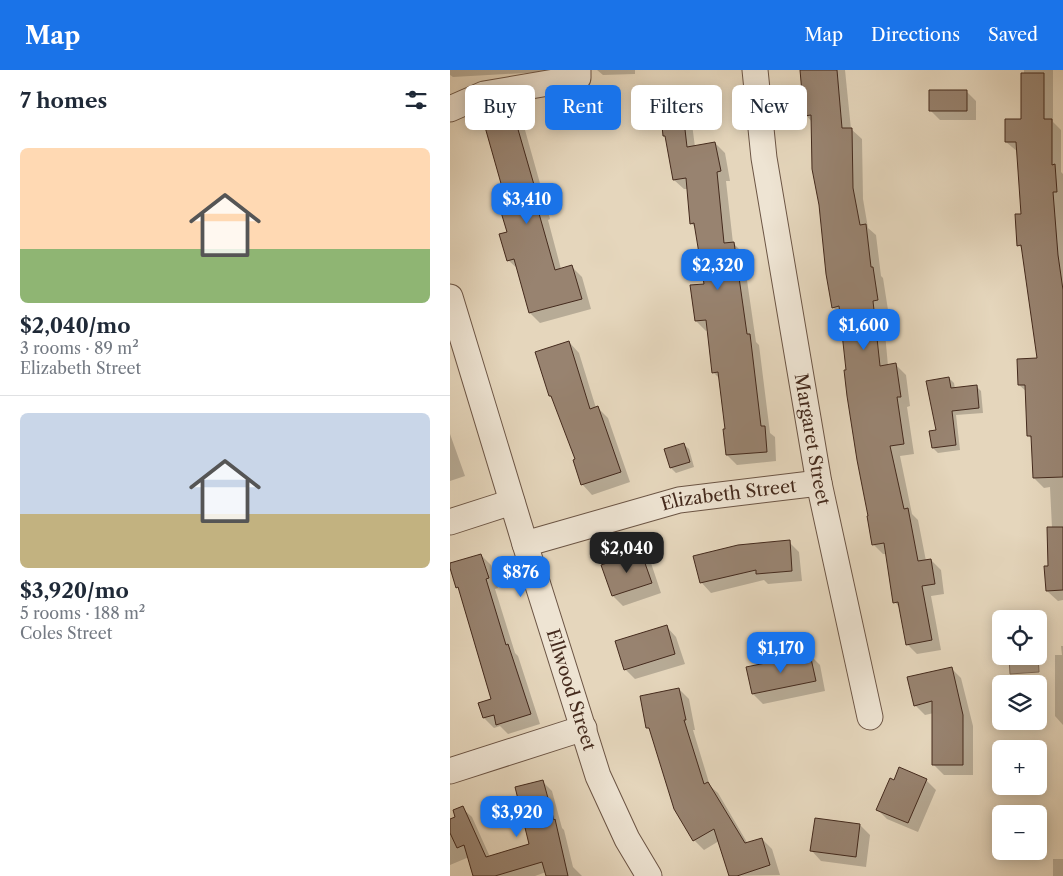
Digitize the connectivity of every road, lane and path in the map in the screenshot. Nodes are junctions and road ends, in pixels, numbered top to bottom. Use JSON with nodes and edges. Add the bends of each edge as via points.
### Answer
{"nodes":[{"id":1,"x":578,"y":70,"type":"edge"},
{"id":2,"x":755,"y":70,"type":"edge"},
{"id":3,"x":450,"y":109,"type":"edge"},
{"id":4,"x":450,"y":297,"type":"edge"},
{"id":5,"x":819,"y":483,"type":"junction"},
{"id":6,"x":512,"y":502,"type":"junction"},
{"id":7,"x":450,"y":522,"type":"edge"},
{"id":8,"x":525,"y":544,"type":"junction"},
{"id":9,"x":870,"y":717,"type":"dead end"},
{"id":10,"x":584,"y":728,"type":"junction"},
{"id":11,"x":450,"y":771,"type":"edge"},
{"id":12,"x":649,"y":876,"type":"edge"}],
"edges":[{"from":1,"to":3,"type":"street","via":[[578,78],[484,94]]},
{"from":2,"to":5,"type":"street","name":"Margaret Street","via":[[764,158]]},
{"from":4,"to":6,"type":"street","name":"Ellwood Street"},
{"from":5,"to":8,"type":"street","name":"Elizabeth Street","via":[[679,500]]},
{"from":5,"to":9,"type":"street","name":"Margaret Street"},
{"from":6,"to":7,"type":"street"},
{"from":6,"to":8,"type":"street","name":"Ellwood Street"},
{"from":8,"to":10,"type":"street","name":"Ellwood Street"},
{"from":10,"to":11,"type":"street"},
{"from":10,"to":12,"type":"street","name":"Ellwood Street","via":[[598,776],[627,839]]}]}
